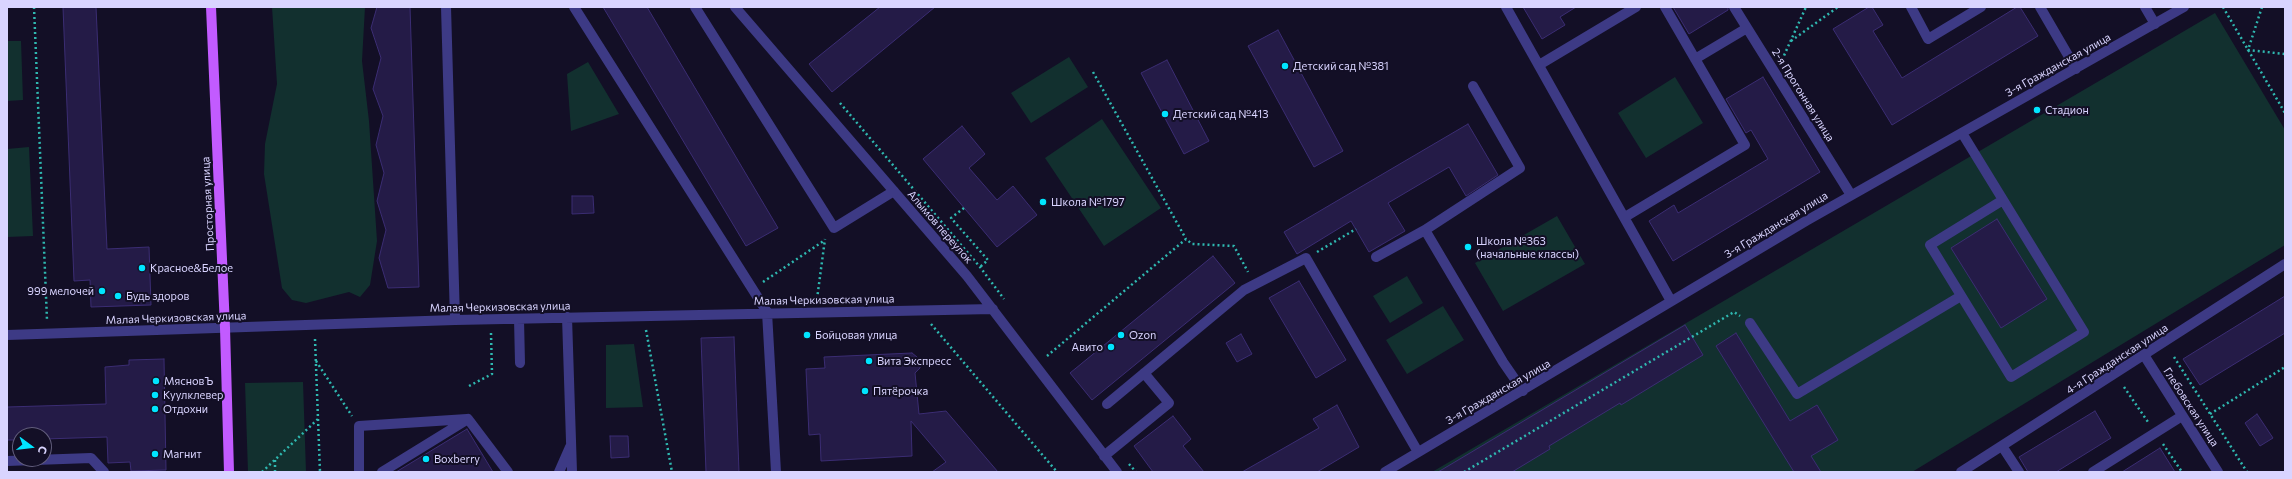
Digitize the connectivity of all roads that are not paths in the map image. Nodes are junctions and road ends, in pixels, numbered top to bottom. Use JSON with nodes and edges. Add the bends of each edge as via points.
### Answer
{"nodes":[{"id":1,"x":211,"y":7,"type":"edge"},
{"id":2,"x":446,"y":7,"type":"edge"},
{"id":3,"x":574,"y":7,"type":"edge"},
{"id":4,"x":694,"y":7,"type":"edge"},
{"id":5,"x":735,"y":7,"type":"edge"},
{"id":6,"x":1506,"y":7,"type":"edge"},
{"id":7,"x":1636,"y":7,"type":"edge"},
{"id":8,"x":1664,"y":7,"type":"edge"},
{"id":9,"x":1734,"y":7,"type":"edge"},
{"id":10,"x":1911,"y":7,"type":"edge"},
{"id":11,"x":1980,"y":7,"type":"edge"},
{"id":12,"x":2040,"y":7,"type":"edge"},
{"id":13,"x":2145,"y":7,"type":"edge"},
{"id":14,"x":2184,"y":7,"type":"edge"},
{"id":15,"x":2155,"y":24,"type":"junction"},
{"id":16,"x":1747,"y":28,"type":"junction"},
{"id":17,"x":1695,"y":59,"type":"junction"},
{"id":18,"x":1539,"y":65,"type":"junction"},
{"id":19,"x":2076,"y":69,"type":"junction"},
{"id":20,"x":1473,"y":86,"type":"dead end"},
{"id":21,"x":1962,"y":133,"type":"junction"},
{"id":22,"x":894,"y":191,"type":"junction"},
{"id":23,"x":1851,"y":195,"type":"junction"},
{"id":24,"x":2003,"y":200,"type":"junction"},
{"id":25,"x":1625,"y":217,"type":"junction"},
{"id":26,"x":1425,"y":230,"type":"junction"},
{"id":27,"x":1376,"y":257,"type":"dead end"},
{"id":28,"x":2285,"y":264,"type":"edge"},
{"id":29,"x":1961,"y":296,"type":"junction"},
{"id":30,"x":1671,"y":301,"type":"junction"},
{"id":31,"x":993,"y":309,"type":"junction"},
{"id":32,"x":767,"y":312,"type":"junction"},
{"id":33,"x":567,"y":317,"type":"junction"},
{"id":34,"x":519,"y":319,"type":"junction"},
{"id":35,"x":455,"y":320,"type":"junction"},
{"id":36,"x":1750,"y":323,"type":"road end"},
{"id":37,"x":225,"y":328,"type":"junction"},
{"id":38,"x":7,"y":335,"type":"edge"},
{"id":39,"x":2144,"y":355,"type":"junction"},
{"id":40,"x":520,"y":363,"type":"dead end"},
{"id":41,"x":1144,"y":373,"type":"junction"},
{"id":42,"x":1523,"y":391,"type":"junction"},
{"id":43,"x":1107,"y":404,"type":"dead end"},
{"id":44,"x":2182,"y":416,"type":"junction"},
{"id":45,"x":468,"y":419,"type":"junction"},
{"id":46,"x":571,"y":445,"type":"junction"},
{"id":47,"x":2002,"y":446,"type":"junction"},
{"id":48,"x":1418,"y":452,"type":"junction"},
{"id":49,"x":1104,"y":456,"type":"junction"},
{"id":50,"x":7,"y":461,"type":"edge"},
{"id":51,"x":104,"y":472,"type":"edge"},
{"id":52,"x":229,"y":472,"type":"edge"},
{"id":53,"x":359,"y":472,"type":"edge"},
{"id":54,"x":382,"y":472,"type":"edge"},
{"id":55,"x":508,"y":472,"type":"edge"},
{"id":56,"x":559,"y":472,"type":"edge"},
{"id":57,"x":572,"y":472,"type":"edge"},
{"id":58,"x":776,"y":472,"type":"edge"},
{"id":59,"x":1117,"y":472,"type":"edge"},
{"id":60,"x":1385,"y":472,"type":"edge"},
{"id":61,"x":1961,"y":472,"type":"edge"},
{"id":62,"x":2019,"y":472,"type":"edge"},
{"id":63,"x":2093,"y":472,"type":"edge"},
{"id":64,"x":2218,"y":472,"type":"edge"}],
"edges":[{"from":1,"to":37,"type":"main road","name":"Просторная улица"},
{"from":2,"to":35,"type":"street"},
{"from":3,"to":32,"type":"street"},
{"from":4,"to":22,"type":"street","via":[[834,228]]},
{"from":5,"to":22,"type":"street","name":"Алымов переулок"},
{"from":6,"to":18,"type":"street"},
{"from":7,"to":18,"type":"street"},
{"from":8,"to":17,"type":"street"},
{"from":9,"to":16,"type":"street","name":"2-я Прогонная улица"},
{"from":10,"to":11,"type":"street","via":[[1928,39]]},
{"from":12,"to":19,"type":"street"},
{"from":13,"to":15,"type":"street"},
{"from":14,"to":15,"type":"street","name":"3-я Гражданская улица"},
{"from":15,"to":19,"type":"street","name":"3-я Гражданская улица"},
{"from":16,"to":17,"type":"street"},
{"from":16,"to":23,"type":"street","name":"2-я Прогонная улица"},
{"from":17,"to":25,"type":"street","via":[[1745,145]]},
{"from":18,"to":25,"type":"street"},
{"from":19,"to":21,"type":"street","name":"3-я Гражданская улица"},
{"from":20,"to":26,"type":"street","via":[[1520,168]]},
{"from":21,"to":23,"type":"street","name":"3-я Гражданская улица"},
{"from":21,"to":24,"type":"street"},
{"from":22,"to":31,"type":"street","name":"Алымов переулок"},
{"from":23,"to":30,"type":"street","name":"3-я Гражданская улица"},
{"from":24,"to":29,"type":"street","via":[[1930,245]]},
{"from":24,"to":29,"type":"street","via":[[2084,332],[2011,377]]},
{"from":25,"to":30,"type":"street"},
{"from":26,"to":27,"type":"street"},
{"from":26,"to":42,"type":"street","via":[[1503,362]]},
{"from":28,"to":39,"type":"street","name":"4-я Гражданская улица"},
{"from":29,"to":36,"type":"street","via":[[1797,394]]},
{"from":30,"to":42,"type":"street","name":"3-я Гражданская улица"},
{"from":31,"to":32,"type":"street","name":"Малая Черкизовская улица"},
{"from":31,"to":49,"type":"street","name":"Алымов переулок"},
{"from":32,"to":33,"type":"street","name":"Малая Черкизовская улица"},
{"from":32,"to":58,"type":"street"},
{"from":33,"to":34,"type":"street","name":"Малая Черкизовская улица"},
{"from":33,"to":46,"type":"street"},
{"from":34,"to":35,"type":"street","name":"Малая Черкизовская улица"},
{"from":34,"to":40,"type":"street"},
{"from":35,"to":37,"type":"street","name":"Малая Черкизовская улица"},
{"from":37,"to":38,"type":"street","name":"Малая Черкизовская улица"},
{"from":37,"to":52,"type":"main road","name":"Просторная улица"},
{"from":39,"to":44,"type":"street","name":"Глебовская улица"},
{"from":39,"to":47,"type":"street","name":"4-я Гражданская улица"},
{"from":41,"to":43,"type":"street"},
{"from":41,"to":48,"type":"street","via":[[1244,290],[1306,258]]},
{"from":41,"to":49,"type":"street","via":[[1169,404]]},
{"from":42,"to":48,"type":"street","name":"3-я Гражданская улица"},
{"from":44,"to":63,"type":"street"},
{"from":44,"to":64,"type":"street","name":"Глебовская улица"},
{"from":45,"to":53,"type":"street","via":[[359,426]]},
{"from":45,"to":54,"type":"street"},
{"from":45,"to":55,"type":"street"},
{"from":46,"to":56,"type":"street"},
{"from":46,"to":57,"type":"street"},
{"from":47,"to":61,"type":"street","name":"4-я Гражданская улица"},
{"from":47,"to":62,"type":"street"},
{"from":48,"to":60,"type":"street","name":"3-я Гражданская улица"},
{"from":49,"to":59,"type":"street","name":"Алымов переулок"},
{"from":50,"to":51,"type":"street","via":[[91,458]]}]}
